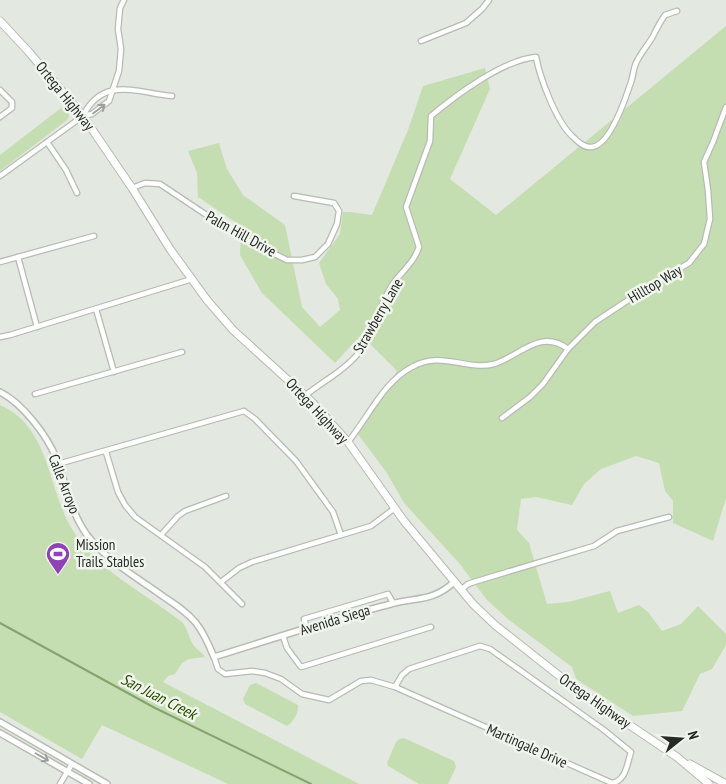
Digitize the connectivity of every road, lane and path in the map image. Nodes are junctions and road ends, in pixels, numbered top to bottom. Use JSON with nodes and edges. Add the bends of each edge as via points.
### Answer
{"nodes":[{"id":1,"x":124,"y":0,"type":"edge"},
{"id":2,"x":489,"y":0,"type":"edge"},
{"id":3,"x":677,"y":11,"type":"dead end"},
{"id":4,"x":0,"y":21,"type":"edge"},
{"id":5,"x":421,"y":42,"type":"dead end"},
{"id":6,"x":113,"y":89,"type":"junction"},
{"id":7,"x":0,"y":90,"type":"edge"},
{"id":8,"x":172,"y":96,"type":"dead end"},
{"id":9,"x":726,"y":107,"type":"edge"},
{"id":10,"x":83,"y":116,"type":"junction"},
{"id":11,"x":0,"y":117,"type":"edge"},
{"id":12,"x":47,"y":142,"type":"junction"},
{"id":13,"x":0,"y":176,"type":"edge"},
{"id":14,"x":132,"y":188,"type":"junction"},
{"id":15,"x":77,"y":193,"type":"dead end"},
{"id":16,"x":294,"y":196,"type":"dead end"},
{"id":17,"x":94,"y":236,"type":"dead end"},
{"id":18,"x":18,"y":257,"type":"junction"},
{"id":19,"x":0,"y":262,"type":"edge"},
{"id":20,"x":192,"y":279,"type":"junction"},
{"id":21,"x":96,"y":309,"type":"junction"},
{"id":22,"x":37,"y":327,"type":"junction"},
{"id":23,"x":0,"y":336,"type":"edge"},
{"id":24,"x":568,"y":349,"type":"junction"},
{"id":25,"x":182,"y":352,"type":"dead end"},
{"id":26,"x":114,"y":372,"type":"junction"},
{"id":27,"x":0,"y":392,"type":"edge"},
{"id":28,"x":36,"y":394,"type":"dead end"},
{"id":29,"x":306,"y":395,"type":"junction"},
{"id":30,"x":502,"y":418,"type":"dead end"},
{"id":31,"x":348,"y":442,"type":"junction"},
{"id":32,"x":106,"y":452,"type":"junction"},
{"id":33,"x":58,"y":464,"type":"junction"},
{"id":34,"x":226,"y":496,"type":"dead end"},
{"id":35,"x":395,"y":508,"type":"junction"},
{"id":36,"x":669,"y":517,"type":"dead end"},
{"id":37,"x":161,"y":535,"type":"junction"},
{"id":38,"x":341,"y":535,"type":"junction"},
{"id":39,"x":221,"y":582,"type":"junction"},
{"id":40,"x":454,"y":582,"type":"junction"},
{"id":41,"x":461,"y":590,"type":"junction"},
{"id":42,"x":393,"y":603,"type":"junction"},
{"id":43,"x":242,"y":604,"type":"dead end"},
{"id":44,"x":431,"y":627,"type":"dead end"},
{"id":45,"x":307,"y":629,"type":"junction"},
{"id":46,"x":283,"y":636,"type":"junction"},
{"id":47,"x":214,"y":657,"type":"junction"},
{"id":48,"x":395,"y":687,"type":"junction"},
{"id":49,"x":0,"y":722,"type":"edge"},
{"id":50,"x":0,"y":733,"type":"edge"},
{"id":51,"x":677,"y":757,"type":"junction"},
{"id":52,"x":72,"y":764,"type":"junction"},
{"id":53,"x":68,"y":771,"type":"junction"},
{"id":54,"x":60,"y":784,"type":"edge"},
{"id":55,"x":89,"y":784,"type":"edge"},
{"id":56,"x":107,"y":784,"type":"edge"},
{"id":57,"x":709,"y":784,"type":"edge"},
{"id":58,"x":726,"y":784,"type":"edge"}],
"edges":[{"from":1,"to":6,"type":"street","via":[[118,30],[121,49],[119,70]]},
{"from":2,"to":5,"type":"street","via":[[466,23]]},
{"from":3,"to":29,"type":"street","name":"Strawberry Lane","via":[[665,14],[638,58],[631,84],[611,130],[596,146],[585,146],[564,126],[547,92],[536,57],[506,66],[466,88],[430,116],[430,141],[406,207],[419,247],[417,254],[385,298],[360,350]]},
{"from":4,"to":10,"type":"main road","name":"Ortega Highway"},
{"from":6,"to":8,"type":"street"},
{"from":6,"to":10,"type":"street","via":[[87,107]]},
{"from":10,"to":6,"type":"street","one_way":true,"via":[[92,114],[109,101]]},
{"from":7,"to":11,"type":"street","via":[[12,102],[12,108]]},
{"from":9,"to":24,"type":"street","name":"Hilltop Way","via":[[704,162],[710,220],[704,244],[689,263],[595,322]]},
{"from":10,"to":12,"type":"street"},
{"from":10,"to":14,"type":"main road","name":"Ortega Highway"},
{"from":12,"to":13,"type":"street"},
{"from":12,"to":15,"type":"street"},
{"from":14,"to":16,"type":"street","name":"Palm Hill Drive","via":[[145,183],[160,184],[238,236],[287,260],[309,259],[328,244],[339,211],[334,203]]},
{"from":14,"to":20,"type":"main road","name":"Ortega Highway"},
{"from":17,"to":18,"type":"street"},
{"from":18,"to":19,"type":"street"},
{"from":18,"to":22,"type":"street"},
{"from":20,"to":21,"type":"street"},
{"from":20,"to":29,"type":"main road","name":"Ortega Highway","via":[[234,330]]},
{"from":21,"to":22,"type":"street"},
{"from":21,"to":26,"type":"street"},
{"from":22,"to":23,"type":"street"},
{"from":24,"to":30,"type":"street","name":"Hilltop Way","via":[[530,397]]},
{"from":24,"to":31,"type":"street","via":[[549,342],[529,346],[494,364],[474,365],[443,360],[413,366],[387,389]]},
{"from":25,"to":26,"type":"street"},
{"from":26,"to":28,"type":"street"},
{"from":27,"to":33,"type":"street","name":"Calle Arroyo","via":[[33,421]]},
{"from":29,"to":31,"type":"main road","name":"Ortega Highway"},
{"from":31,"to":35,"type":"main road","name":"Ortega Highway"},
{"from":32,"to":33,"type":"street"},
{"from":32,"to":37,"type":"street","via":[[125,505]]},
{"from":32,"to":38,"type":"street","via":[[244,411],[296,461],[333,512]]},
{"from":33,"to":47,"type":"street","name":"Calle Arroyo","via":[[71,505],[88,535],[113,560],[185,611],[197,624]]},
{"from":34,"to":37,"type":"street","via":[[185,511]]},
{"from":35,"to":38,"type":"street","via":[[370,526]]},
{"from":35,"to":40,"type":"main road","name":"Ortega Highway"},
{"from":36,"to":41,"type":"street","via":[[617,531],[594,546],[472,582]]},
{"from":37,"to":39,"type":"street"},
{"from":38,"to":39,"type":"street","via":[[252,562]]},
{"from":39,"to":43,"type":"street"},
{"from":40,"to":41,"type":"main road","name":"Ortega Highway"},
{"from":40,"to":42,"type":"street","name":"Avenida Siega","via":[[428,598]]},
{"from":41,"to":51,"type":"main road","name":"Ortega Highway","via":[[495,625],[557,675]]},
{"from":42,"to":45,"type":"street","name":"Avenida Siega"},
{"from":42,"to":45,"type":"street","via":[[388,594],[304,619]]},
{"from":44,"to":46,"type":"street","via":[[301,667],[287,648]]},
{"from":45,"to":46,"type":"street","name":"Avenida Siega"},
{"from":46,"to":47,"type":"street","name":"Avenida Siega"},
{"from":47,"to":48,"type":"street","name":"Martingale Drive","via":[[218,669],[225,674],[265,673],[281,679],[302,694],[329,700],[361,681],[371,680]]},
{"from":48,"to":48,"type":"street","name":"Martingale Drive","via":[[409,669],[480,646],[490,648],[631,752],[620,781],[612,783]]},
{"from":49,"to":52,"type":"street"},
{"from":50,"to":53,"type":"street","one_way":true},
{"from":51,"to":57,"type":"main road","name":"Ortega Highway"},
{"from":51,"to":58,"type":"main road","name":"Ortega Highway"},
{"from":52,"to":53,"type":"street"},
{"from":52,"to":56,"type":"street"},
{"from":53,"to":54,"type":"street"},
{"from":53,"to":55,"type":"street"}]}
